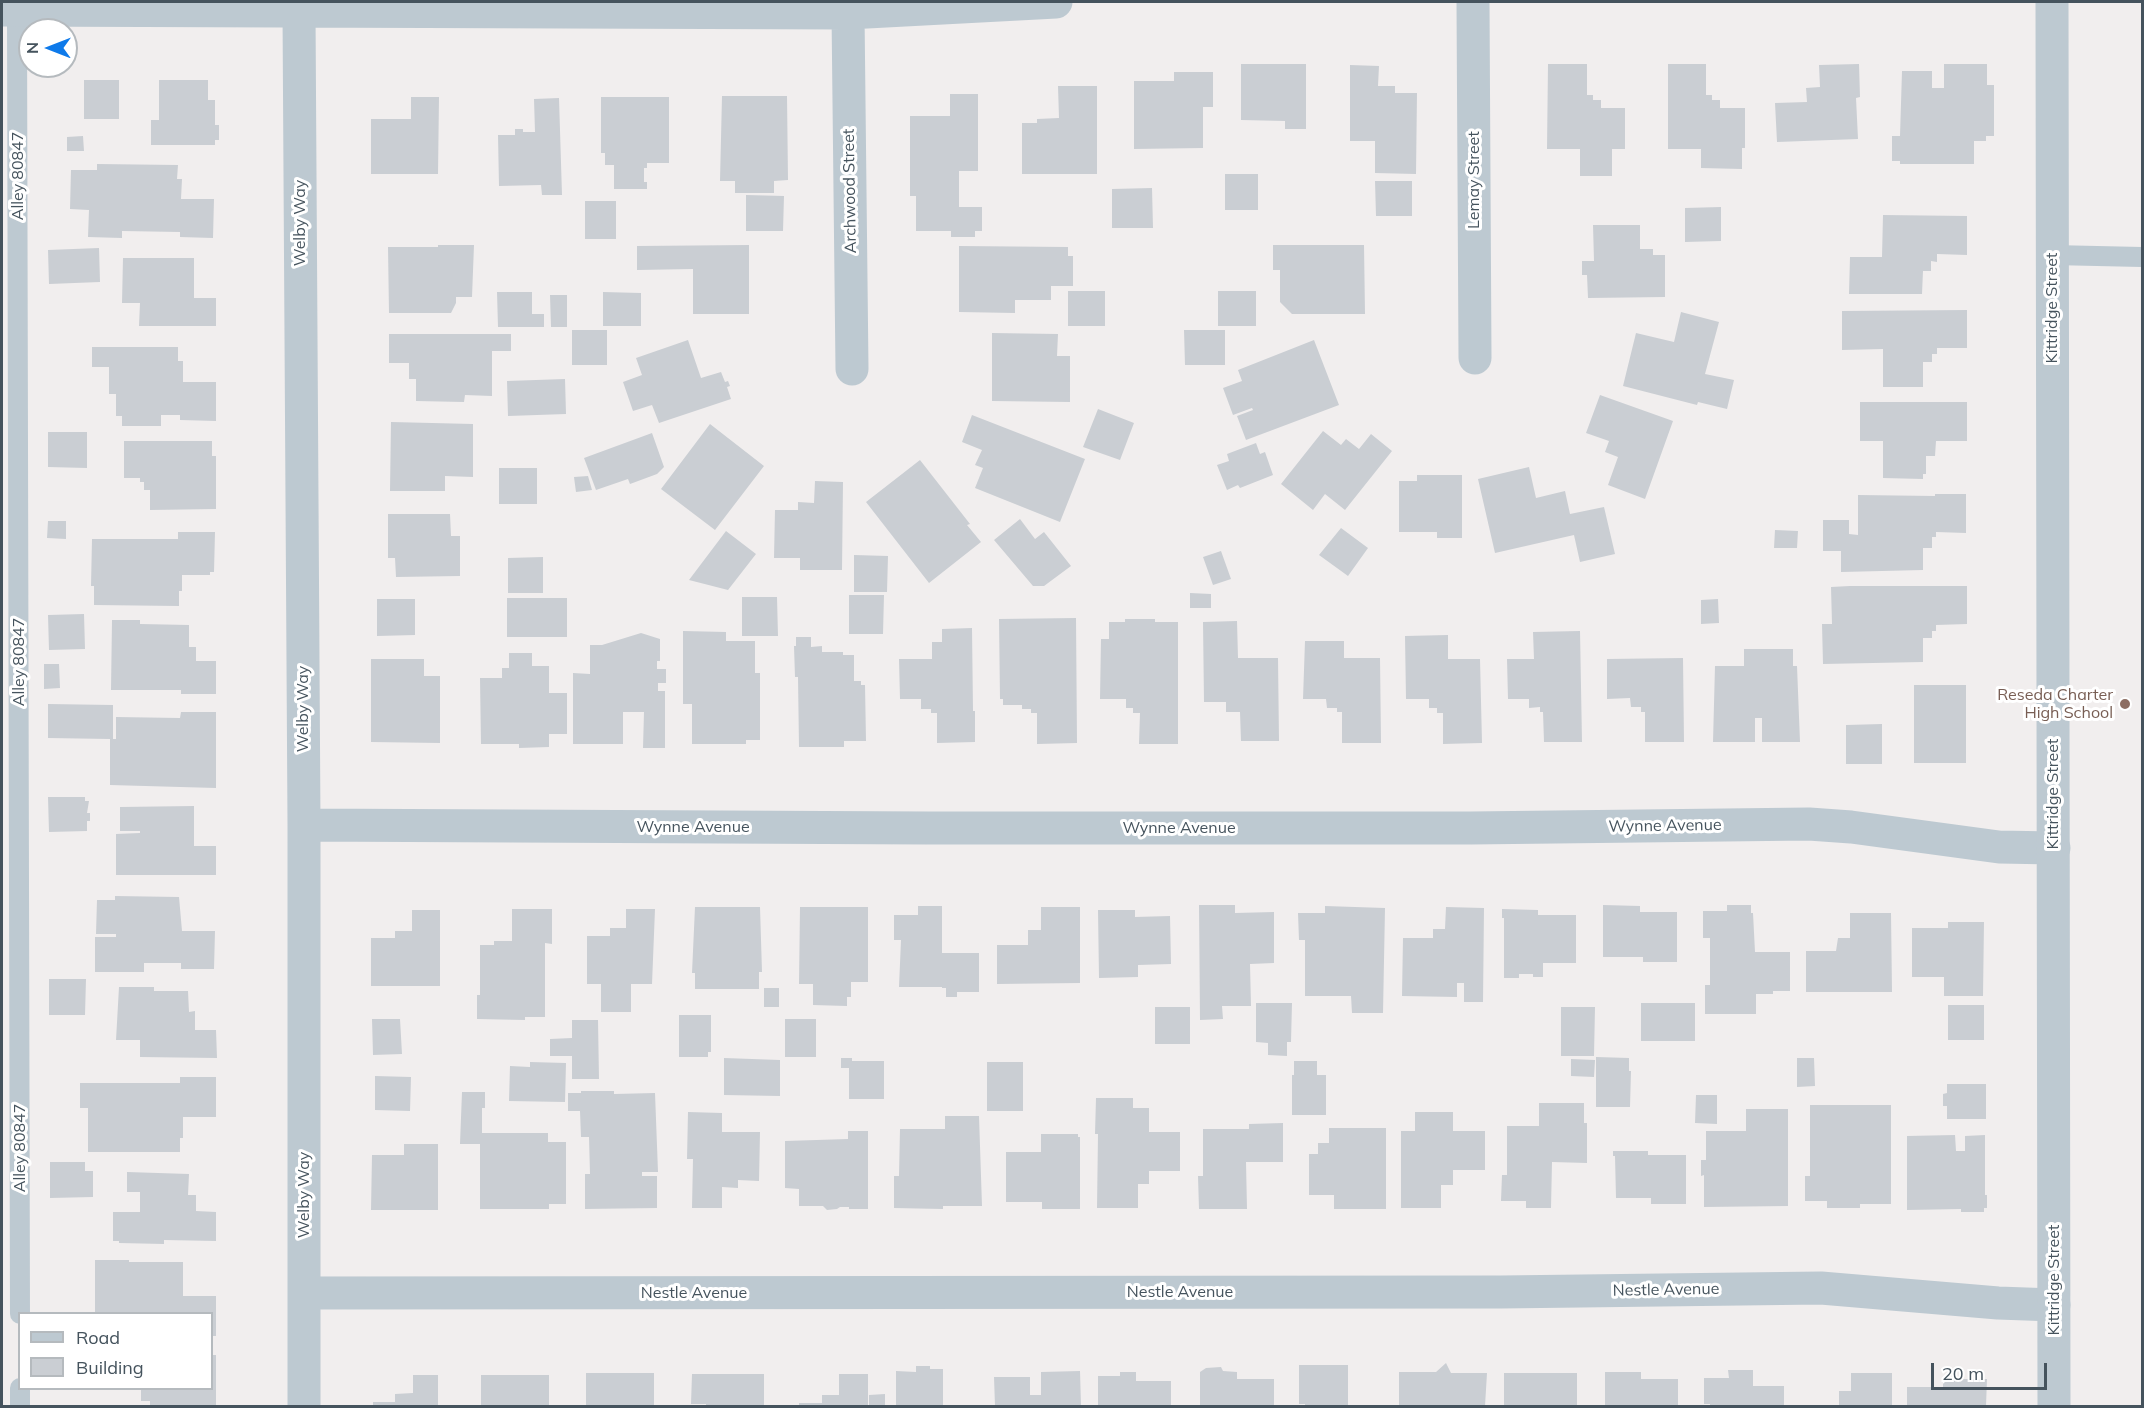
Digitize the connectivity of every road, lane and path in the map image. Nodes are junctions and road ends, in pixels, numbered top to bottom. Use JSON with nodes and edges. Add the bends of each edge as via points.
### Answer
{"nodes":[{"id":1,"x":1056,"y":2,"type":"edge"},
{"id":2,"x":1473,"y":2,"type":"edge"},
{"id":3,"x":2052,"y":2,"type":"edge"},
{"id":4,"x":9,"y":10,"type":"edge"},
{"id":5,"x":299,"y":12,"type":"junction"},
{"id":6,"x":848,"y":13,"type":"junction"},
{"id":7,"x":2052,"y":255,"type":"junction"},
{"id":8,"x":2142,"y":257,"type":"edge"},
{"id":9,"x":1474,"y":358,"type":"dead end"},
{"id":10,"x":852,"y":369,"type":"dead end"},
{"id":11,"x":304,"y":825,"type":"junction"},
{"id":12,"x":2054,"y":848,"type":"junction"},
{"id":13,"x":304,"y":1293,"type":"junction"},
{"id":14,"x":2054,"y":1305,"type":"junction"},
{"id":15,"x":20,"y":1312,"type":"edge"},
{"id":16,"x":20,"y":1390,"type":"edge"},
{"id":17,"x":20,"y":1407,"type":"edge"},
{"id":18,"x":304,"y":1407,"type":"edge"},
{"id":19,"x":2054,"y":1407,"type":"edge"}],
"edges":[{"from":1,"to":6,"type":"street"},
{"from":2,"to":9,"type":"street","name":"Lemay Street"},
{"from":3,"to":7,"type":"street","name":"Kittridge Street"},
{"from":4,"to":5,"type":"street"},
{"from":4,"to":15,"type":"lane","name":"Alley 80847"},
{"from":5,"to":6,"type":"street"},
{"from":5,"to":11,"type":"street","name":"Welby Way"},
{"from":6,"to":10,"type":"street","name":"Archwood Street"},
{"from":7,"to":8,"type":"lane"},
{"from":7,"to":12,"type":"street","name":"Kittridge Street"},
{"from":11,"to":12,"type":"street","name":"Wynne Avenue","via":[[1471,828],[1809,824],[1999,847]]},
{"from":11,"to":13,"type":"street","name":"Welby Way"},
{"from":12,"to":14,"type":"street","name":"Kittridge Street"},
{"from":13,"to":14,"type":"street","name":"Nestle Avenue","via":[[1821,1288]]},
{"from":13,"to":18,"type":"street","name":"Welby Way"},
{"from":14,"to":19,"type":"street","name":"Kittridge Street"},
{"from":16,"to":17,"type":"lane"}]}
